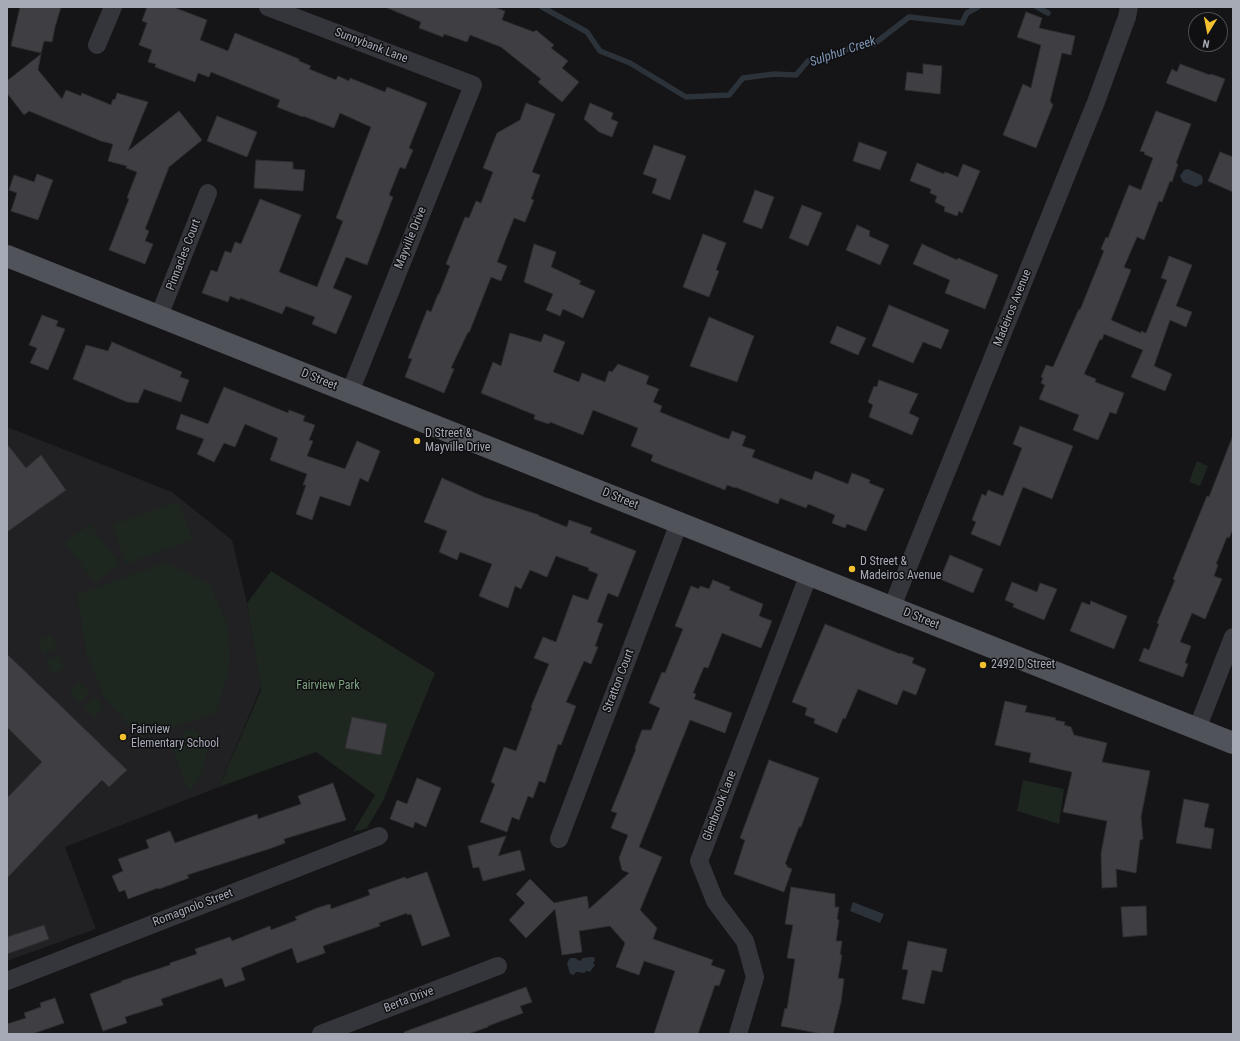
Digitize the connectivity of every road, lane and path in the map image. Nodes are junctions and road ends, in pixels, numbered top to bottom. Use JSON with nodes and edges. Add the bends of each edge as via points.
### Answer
{"nodes":[{"id":1,"x":113,"y":7,"type":"edge"},
{"id":2,"x":268,"y":7,"type":"edge"},
{"id":3,"x":1129,"y":7,"type":"edge"},
{"id":4,"x":97,"y":46,"type":"dead end"},
{"id":5,"x":473,"y":85,"type":"joint"},
{"id":6,"x":208,"y":193,"type":"dead end"},
{"id":7,"x":7,"y":256,"type":"edge"},
{"id":8,"x":159,"y":316,"type":"junction"},
{"id":9,"x":350,"y":392,"type":"junction"},
{"id":10,"x":679,"y":523,"type":"junction"},
{"id":11,"x":809,"y":574,"type":"junction"},
{"id":12,"x":892,"y":607,"type":"junction"},
{"id":13,"x":1233,"y":637,"type":"edge"},
{"id":14,"x":1197,"y":729,"type":"junction"},
{"id":15,"x":1233,"y":742,"type":"edge"},
{"id":16,"x":379,"y":836,"type":"dead end"},
{"id":17,"x":559,"y":838,"type":"dead end"},
{"id":18,"x":498,"y":966,"type":"dead end"},
{"id":19,"x":7,"y":981,"type":"edge"},
{"id":20,"x":321,"y":1034,"type":"edge"},
{"id":21,"x":738,"y":1034,"type":"edge"}],
"edges":[{"from":1,"to":4,"type":"street"},
{"from":2,"to":5,"type":"street","name":"Sunnybank Lane"},
{"from":3,"to":12,"type":"street","name":"Madeiros Avenue","via":[[1096,102]]},
{"from":5,"to":9,"type":"street","name":"Mayville Drive"},
{"from":6,"to":8,"type":"street","name":"Pinnacles Court"},
{"from":7,"to":8,"type":"main road","name":"D Street"},
{"from":8,"to":9,"type":"main road","name":"D Street"},
{"from":9,"to":10,"type":"main road","name":"D Street"},
{"from":10,"to":11,"type":"main road","name":"D Street"},
{"from":10,"to":17,"type":"street","name":"Stratton Court"},
{"from":11,"to":12,"type":"main road","name":"D Street"},
{"from":11,"to":21,"type":"street","name":"Glenbrook Lane","via":[[699,861],[715,901],[745,941],[755,977]]},
{"from":12,"to":14,"type":"main road","name":"D Street"},
{"from":13,"to":14,"type":"street"},
{"from":14,"to":15,"type":"main road","name":"D Street"},
{"from":16,"to":19,"type":"street","name":"Romagnolo Street"},
{"from":18,"to":20,"type":"street","name":"Berta Drive"}]}
